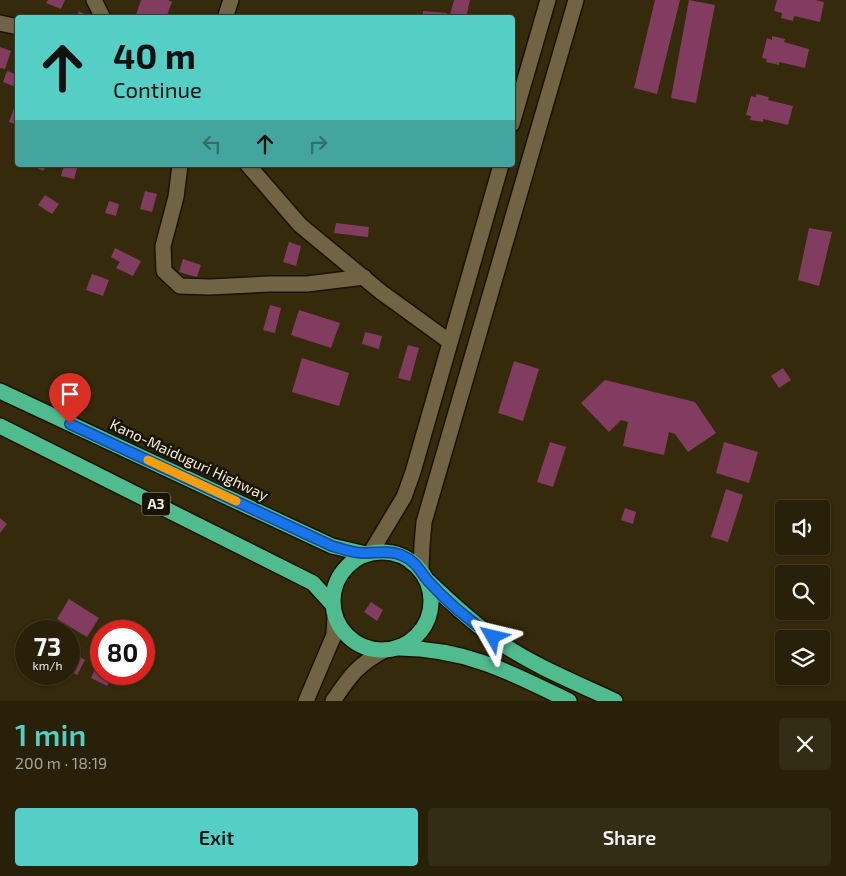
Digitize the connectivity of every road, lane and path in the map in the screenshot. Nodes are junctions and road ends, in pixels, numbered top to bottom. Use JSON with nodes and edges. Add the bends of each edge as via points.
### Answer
{"nodes":[{"id":1,"x":94,"y":0,"type":"edge"},
{"id":2,"x":231,"y":0,"type":"edge"},
{"id":3,"x":548,"y":0,"type":"edge"},
{"id":4,"x":576,"y":0,"type":"edge"},
{"id":5,"x":102,"y":15,"type":"edge"},
{"id":6,"x":226,"y":15,"type":"edge"},
{"id":7,"x":0,"y":23,"type":"edge"},
{"id":8,"x":15,"y":26,"type":"edge"},
{"id":9,"x":515,"y":114,"type":"edge"},
{"id":10,"x":180,"y":167,"type":"edge"},
{"id":11,"x":250,"y":167,"type":"edge"},
{"id":12,"x":500,"y":167,"type":"edge"},
{"id":13,"x":364,"y":277,"type":"junction"},
{"id":14,"x":450,"y":342,"type":"junction"},
{"id":15,"x":0,"y":391,"type":"edge"},
{"id":16,"x":0,"y":426,"type":"edge"},
{"id":17,"x":369,"y":553,"type":"junction"},
{"id":18,"x":424,"y":576,"type":"junction"},
{"id":19,"x":334,"y":610,"type":"junction"},
{"id":20,"x":391,"y":649,"type":"junction"},
{"id":21,"x":306,"y":701,"type":"edge"},
{"id":22,"x":332,"y":701,"type":"edge"},
{"id":23,"x":569,"y":701,"type":"edge"},
{"id":24,"x":615,"y":701,"type":"edge"}],
"edges":[{"from":1,"to":5,"type":"main road"},
{"from":2,"to":6,"type":"main road"},
{"from":3,"to":9,"type":"main road"},
{"from":4,"to":18,"type":"main road","via":[[424,522]]},
{"from":7,"to":8,"type":"main road"},
{"from":10,"to":13,"type":"main road","via":[[176,197],[163,246],[164,271],[180,286],[307,284]]},
{"from":11,"to":13,"type":"main road","via":[[300,224]]},
{"from":12,"to":14,"type":"main road"},
{"from":13,"to":14,"type":"main road"},
{"from":14,"to":17,"type":"main road","via":[[404,497]]},
{"from":15,"to":17,"type":"highway","name":"Kano-Maiduguri Highway","number":"A3","via":[[332,546]]},
{"from":16,"to":19,"type":"highway","number":"A3","via":[[312,583]]},
{"from":17,"to":18,"type":"highway","number":"A3","via":[[385,551],[399,554],[412,561]]},
{"from":17,"to":19,"type":"highway","via":[[354,559],[341,573],[333,591]]},
{"from":18,"to":20,"type":"highway","via":[[432,596],[424,628],[413,641]]},
{"from":18,"to":24,"type":"highway","number":"A3","via":[[467,617],[503,644]]},
{"from":19,"to":20,"type":"highway","number":"A3","via":[[340,628],[349,638],[372,650]]},
{"from":19,"to":21,"type":"main road","via":[[334,635]]},
{"from":20,"to":22,"type":"main road","via":[[368,659],[352,673]]},
{"from":20,"to":23,"type":"highway","number":"A3","via":[[442,651],[491,664]]}]}
